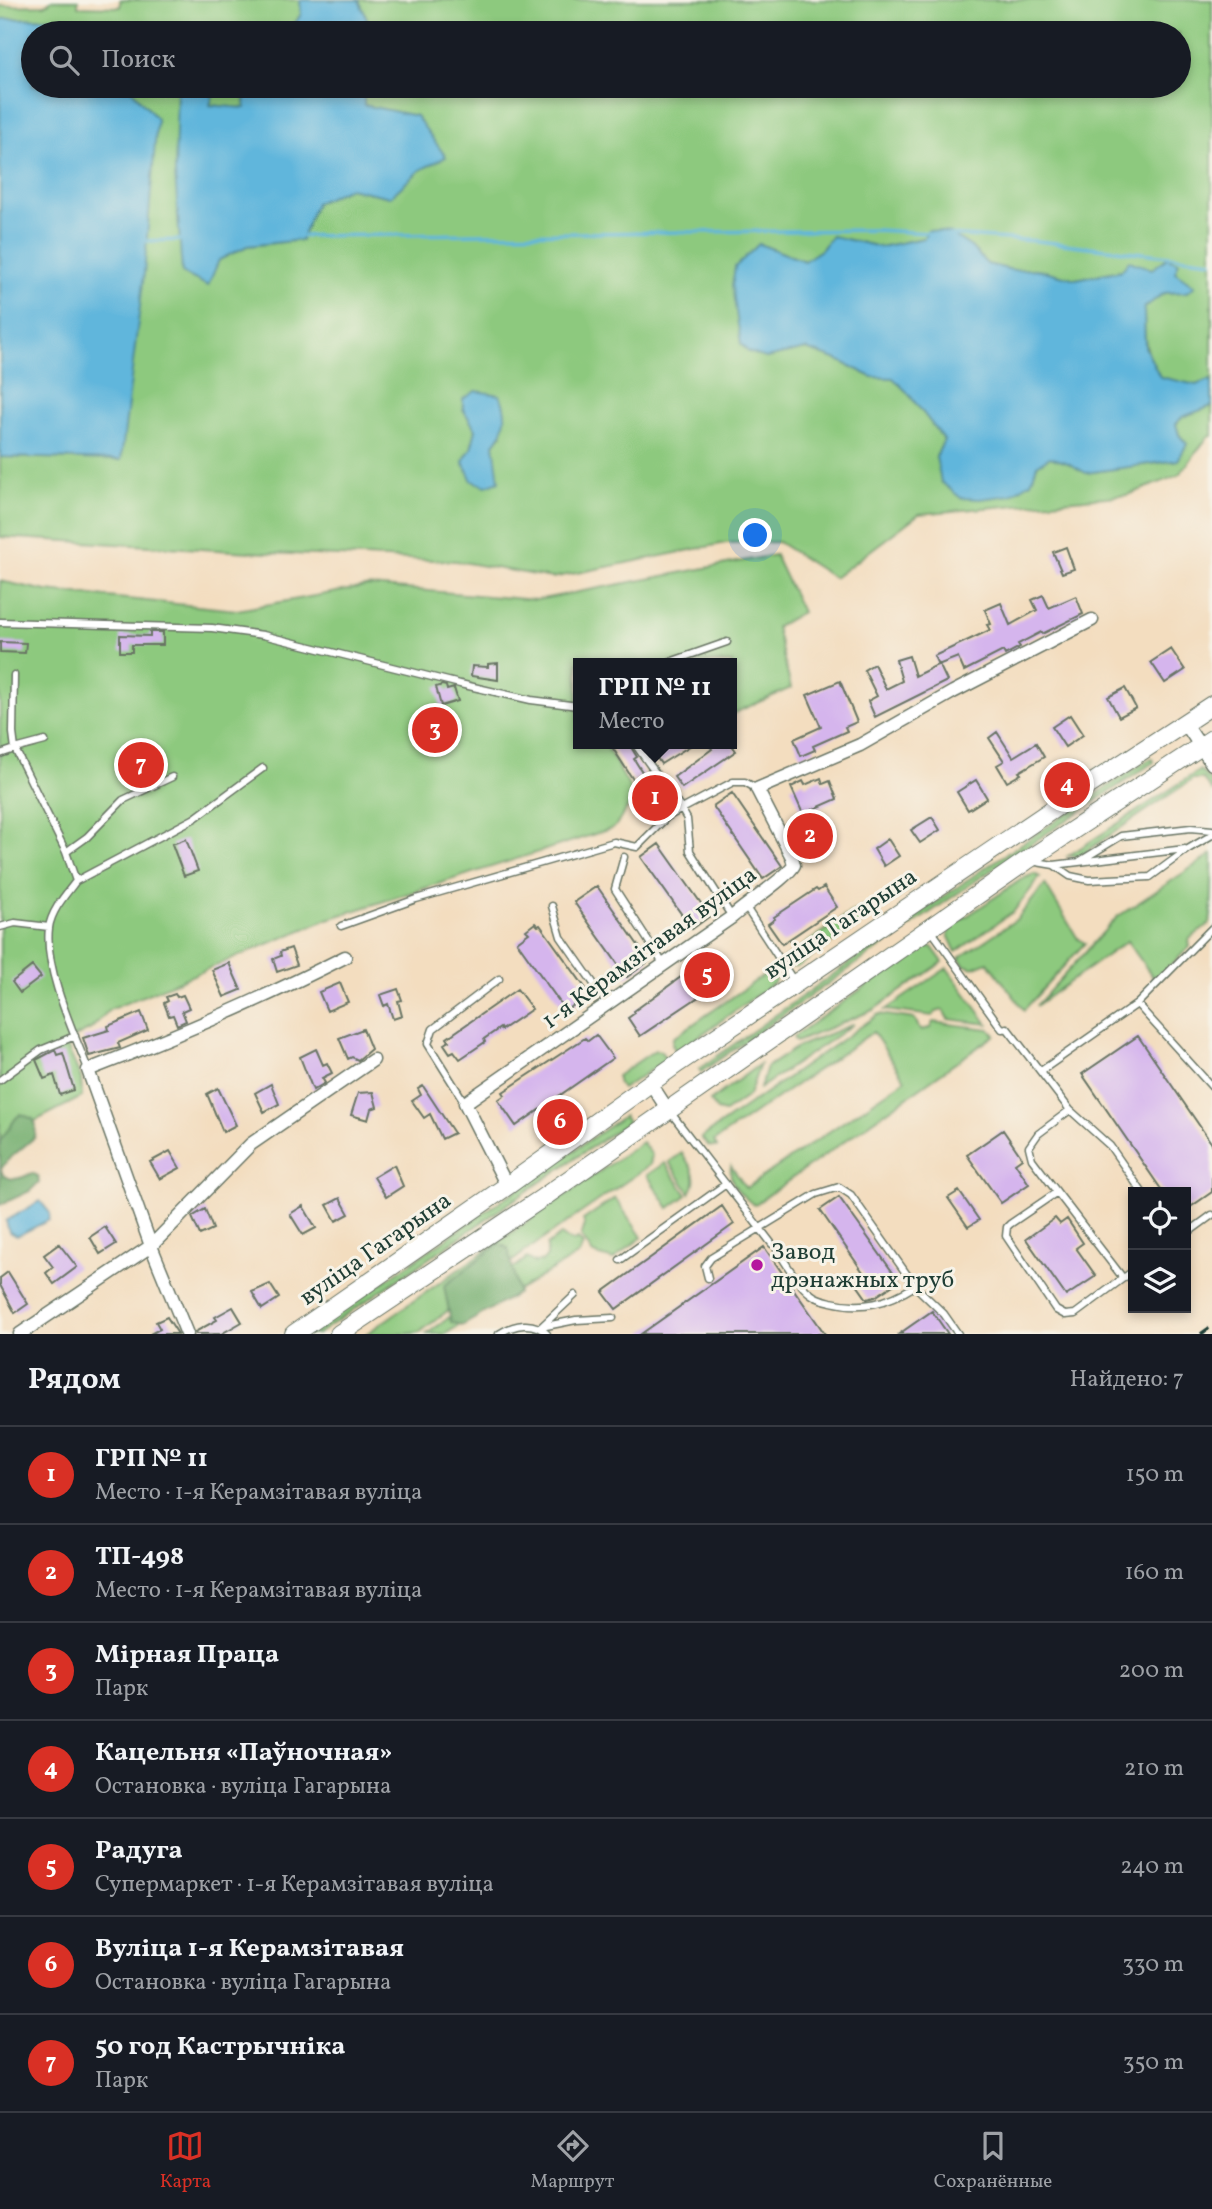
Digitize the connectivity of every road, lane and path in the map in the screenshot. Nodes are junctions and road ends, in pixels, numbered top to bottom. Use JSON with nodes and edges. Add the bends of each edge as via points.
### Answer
{"nodes":[{"id":1,"x":1092,"y":620,"type":"dead end"},
{"id":2,"x":0,"y":622,"type":"edge"},
{"id":3,"x":727,"y":642,"type":"dead end"},
{"id":4,"x":681,"y":658,"type":"edge"},
{"id":5,"x":13,"y":675,"type":"dead end"},
{"id":6,"x":573,"y":705,"type":"edge"},
{"id":7,"x":1212,"y":705,"type":"edge"},
{"id":8,"x":1185,"y":723,"type":"junction"},
{"id":9,"x":46,"y":741,"type":"dead end"},
{"id":10,"x":1206,"y":743,"type":"edge"},
{"id":11,"x":15,"y":749,"type":"junction"},
{"id":12,"x":639,"y":749,"type":"edge"},
{"id":13,"x":0,"y":754,"type":"edge"},
{"id":14,"x":1212,"y":764,"type":"edge"},
{"id":15,"x":263,"y":768,"type":"dead end"},
{"id":16,"x":172,"y":777,"type":"dead end"},
{"id":17,"x":757,"y":789,"type":"junction"},
{"id":18,"x":682,"y":810,"type":"junction"},
{"id":19,"x":1212,"y":832,"type":"edge"},
{"id":20,"x":1188,"y":849,"type":"junction"},
{"id":21,"x":66,"y":852,"type":"junction"},
{"id":22,"x":624,"y":857,"type":"dead end"},
{"id":23,"x":1026,"y":861,"type":"junction"},
{"id":24,"x":1080,"y":861,"type":"junction"},
{"id":25,"x":1054,"y":865,"type":"junction"},
{"id":26,"x":76,"y":881,"type":"junction"},
{"id":27,"x":552,"y":906,"type":"dead end"},
{"id":28,"x":745,"y":906,"type":"junction"},
{"id":29,"x":732,"y":917,"type":"junction"},
{"id":30,"x":341,"y":926,"type":"dead end"},
{"id":31,"x":0,"y":927,"type":"edge"},
{"id":32,"x":49,"y":927,"type":"junction"},
{"id":33,"x":930,"y":928,"type":"junction"},
{"id":34,"x":1212,"y":928,"type":"edge"},
{"id":35,"x":345,"y":957,"type":"dead end"},
{"id":36,"x":664,"y":965,"type":"junction"},
{"id":37,"x":499,"y":979,"type":"dead end"},
{"id":38,"x":795,"y":984,"type":"junction"},
{"id":39,"x":608,"y":1004,"type":"junction"},
{"id":40,"x":1137,"y":1004,"type":"junction"},
{"id":41,"x":75,"y":1036,"type":"junction"},
{"id":42,"x":373,"y":1060,"type":"dead end"},
{"id":43,"x":88,"y":1070,"type":"junction"},
{"id":44,"x":1041,"y":1071,"type":"junction"},
{"id":45,"x":0,"y":1080,"type":"edge"},
{"id":46,"x":651,"y":1084,"type":"junction"},
{"id":47,"x":1212,"y":1087,"type":"edge"},
{"id":48,"x":465,"y":1103,"type":"junction"},
{"id":49,"x":668,"y":1110,"type":"junction"},
{"id":50,"x":1070,"y":1110,"type":"junction"},
{"id":51,"x":726,"y":1184,"type":"junction"},
{"id":52,"x":507,"y":1186,"type":"junction"},
{"id":53,"x":1139,"y":1187,"type":"edge"},
{"id":54,"x":1057,"y":1192,"type":"junction"},
{"id":55,"x":1212,"y":1215,"type":"edge"},
{"id":56,"x":760,"y":1227,"type":"junction"},
{"id":57,"x":1191,"y":1230,"type":"edge"},
{"id":58,"x":151,"y":1246,"type":"junction"},
{"id":59,"x":620,"y":1260,"type":"dead end"},
{"id":60,"x":1128,"y":1274,"type":"edge"},
{"id":61,"x":708,"y":1278,"type":"dead end"},
{"id":62,"x":1122,"y":1278,"type":"junction"},
{"id":63,"x":915,"y":1286,"type":"junction"},
{"id":64,"x":575,"y":1295,"type":"dead end"},
{"id":65,"x":613,"y":1318,"type":"dead end"},
{"id":66,"x":541,"y":1327,"type":"junction"},
{"id":67,"x":20,"y":1334,"type":"edge"},
{"id":68,"x":187,"y":1334,"type":"edge"},
{"id":69,"x":294,"y":1334,"type":"edge"},
{"id":70,"x":340,"y":1334,"type":"edge"},
{"id":71,"x":499,"y":1334,"type":"edge"},
{"id":72,"x":547,"y":1334,"type":"edge"},
{"id":73,"x":958,"y":1334,"type":"edge"}],
"edges":[{"from":1,"to":17,"type":"street","via":[[860,745]]},
{"from":2,"to":6,"type":"lane","via":[[212,628],[262,635],[460,684]]},
{"from":3,"to":4,"type":"lane"},
{"from":5,"to":11,"type":"lane"},
{"from":7,"to":8,"type":"main road","name":"вуліца Гагарына"},
{"from":8,"to":10,"type":"street"},
{"from":8,"to":38,"type":"main road","name":"вуліца Гагарына"},
{"from":9,"to":11,"type":"lane"},
{"from":10,"to":14,"type":"street"},
{"from":10,"to":23,"type":"main road","name":"вуліца Гагарына"},
{"from":11,"to":13,"type":"lane"},
{"from":11,"to":21,"type":"lane"},
{"from":12,"to":18,"type":"lane"},
{"from":15,"to":26,"type":"lane","via":[[195,818]]},
{"from":16,"to":21,"type":"lane","via":[[123,800]]},
{"from":17,"to":18,"type":"lane","via":[[733,782]]},
{"from":17,"to":28,"type":"street","name":"1-я Керамзітавая вуліца","via":[[794,865],[790,873]]},
{"from":18,"to":29,"type":"lane","via":[[690,851]]},
{"from":18,"to":30,"type":"lane","via":[[667,817],[637,847],[614,842],[416,899]]},
{"from":19,"to":20,"type":"lane"},
{"from":19,"to":24,"type":"lane","via":[[1191,828],[1121,836]]},
{"from":20,"to":24,"type":"lane"},
{"from":20,"to":25,"type":"lane","via":[[1150,877],[1090,880],[1070,876]]},
{"from":21,"to":26,"type":"lane"},
{"from":22,"to":36,"type":"lane","via":[[615,889]]},
{"from":23,"to":25,"type":"lane"},
{"from":23,"to":33,"type":"main road","name":"вуліца Гагарына"},
{"from":24,"to":25,"type":"lane"},
{"from":26,"to":32,"type":"lane"},
{"from":27,"to":39,"type":"lane","via":[[561,937]]},
{"from":28,"to":29,"type":"street","name":"1-я Керамзітавая вуліца"},
{"from":28,"to":38,"type":"lane"},
{"from":29,"to":36,"type":"street","name":"1-я Керамзітавая вуліца"},
{"from":31,"to":32,"type":"lane","via":[[15,923]]},
{"from":32,"to":41,"type":"lane","via":[[59,993]]},
{"from":33,"to":44,"type":"lane","via":[[1002,1028],[1007,1028]]},
{"from":33,"to":49,"type":"main road","name":"вуліца Гагарына"},
{"from":34,"to":40,"type":"lane"},
{"from":35,"to":43,"type":"street","via":[[264,998]]},
{"from":36,"to":39,"type":"street","name":"1-я Керамзітавая вуліца"},
{"from":37,"to":48,"type":"lane","via":[[433,1029],[428,1044]]},
{"from":38,"to":46,"type":"main road","name":"вуліца Гагарына"},
{"from":39,"to":48,"type":"street","name":"1-я Керамзітавая вуліца"},
{"from":40,"to":44,"type":"lane"},
{"from":40,"to":47,"type":"lane"},
{"from":41,"to":43,"type":"lane"},
{"from":41,"to":45,"type":"lane","via":[[41,1050]]},
{"from":42,"to":58,"type":"street","via":[[251,1144]]},
{"from":43,"to":58,"type":"street"},
{"from":44,"to":50,"type":"lane"},
{"from":46,"to":49,"type":"street"},
{"from":46,"to":52,"type":"main road","name":"вуліца Гагарына"},
{"from":48,"to":52,"type":"street"},
{"from":49,"to":51,"type":"lane"},
{"from":49,"to":70,"type":"main road","name":"вуліца Гагарына"},
{"from":50,"to":53,"type":"lane","via":[[1110,1146]]},
{"from":50,"to":54,"type":"lane","via":[[1038,1133],[1030,1147],[1032,1159]]},
{"from":51,"to":56,"type":"lane"},
{"from":51,"to":59,"type":"lane"},
{"from":52,"to":69,"type":"main road","name":"вуліца Гагарына"},
{"from":54,"to":62,"type":"lane"},
{"from":54,"to":62,"type":"lane","via":[[1005,1232],[1056,1310],[1075,1314]]},
{"from":55,"to":57,"type":"lane"},
{"from":56,"to":61,"type":"lane","via":[[707,1262]]},
{"from":56,"to":63,"type":"lane","via":[[809,1293],[820,1299],[855,1307],[877,1304]]},
{"from":56,"to":63,"type":"lane","via":[[825,1190],[839,1187],[851,1195]]},
{"from":58,"to":67,"type":"street"},
{"from":58,"to":68,"type":"street"},
{"from":60,"to":62,"type":"lane"},
{"from":63,"to":73,"type":"lane"},
{"from":64,"to":66,"type":"lane"},
{"from":65,"to":66,"type":"lane"},
{"from":66,"to":71,"type":"lane","via":[[508,1328]]},
{"from":66,"to":72,"type":"lane"}]}
